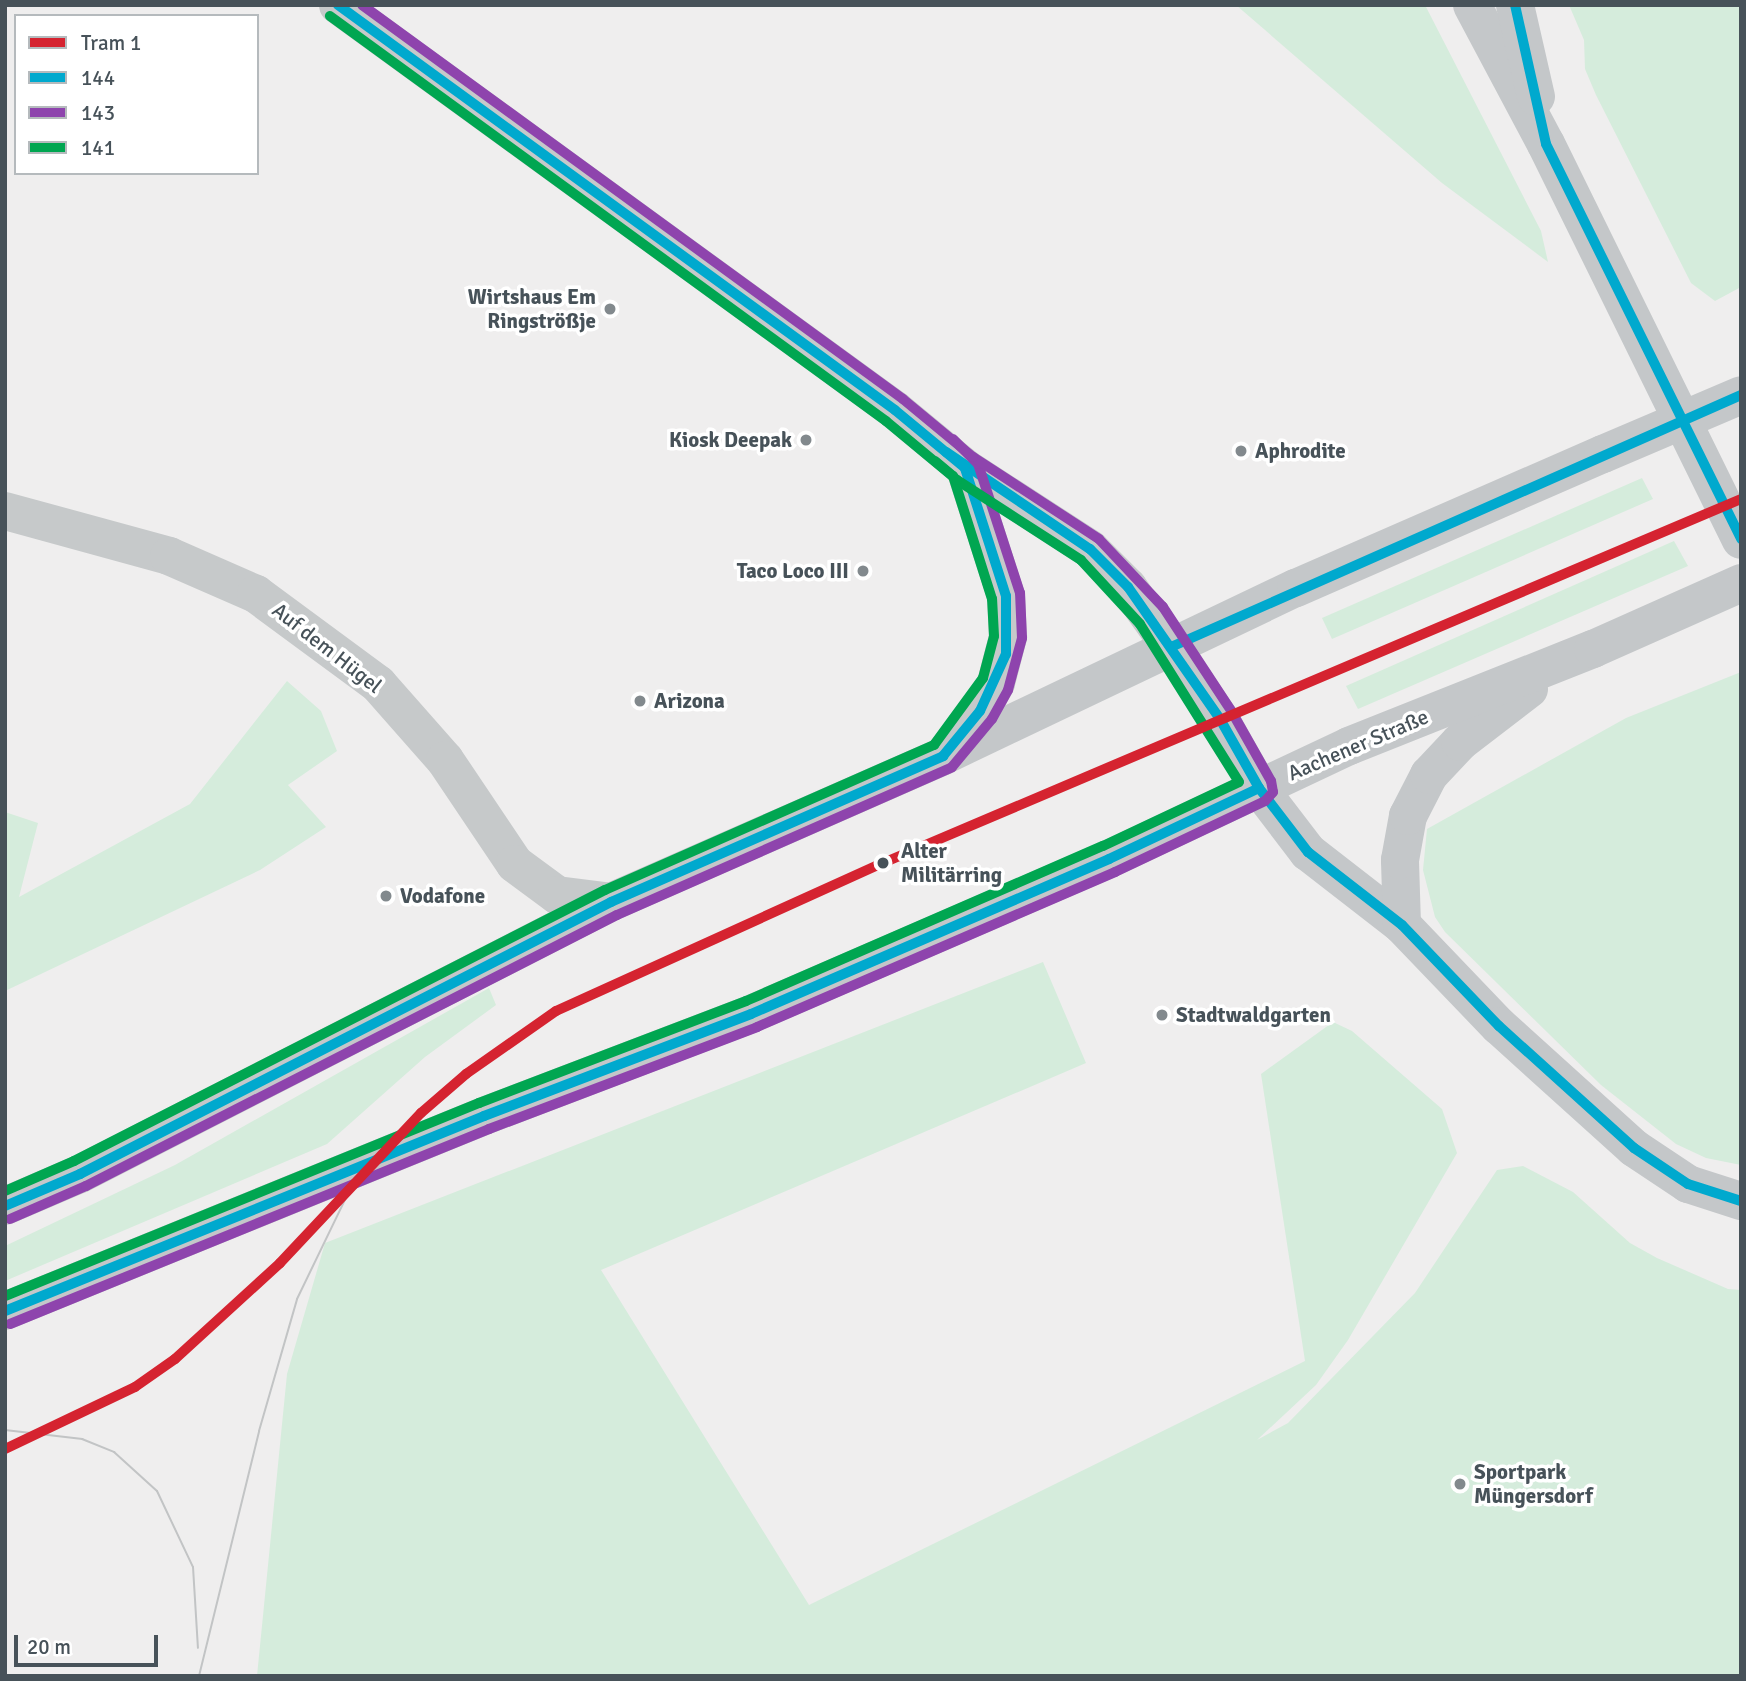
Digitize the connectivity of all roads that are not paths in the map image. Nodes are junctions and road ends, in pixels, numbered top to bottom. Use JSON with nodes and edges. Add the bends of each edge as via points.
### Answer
{"nodes":[{"id":1,"x":338,"y":5,"type":"edge"},
{"id":2,"x":1472,"y":5,"type":"edge"},
{"id":3,"x":1515,"y":5,"type":"edge"},
{"id":4,"x":1546,"y":144,"type":"junction"},
{"id":5,"x":1741,"y":395,"type":"edge"},
{"id":6,"x":965,"y":468,"type":"junction"},
{"id":7,"x":5,"y":511,"type":"edge"},
{"id":8,"x":1741,"y":540,"type":"edge"},
{"id":9,"x":1741,"y":583,"type":"edge"},
{"id":10,"x":1171,"y":647,"type":"junction"},
{"id":11,"x":1593,"y":649,"type":"junction"},
{"id":12,"x":943,"y":756,"type":"junction"},
{"id":13,"x":1259,"y":788,"type":"junction"},
{"id":14,"x":611,"y":902,"type":"junction"},
{"id":15,"x":1402,"y":925,"type":"junction"},
{"id":16,"x":1741,"y":1200,"type":"edge"},
{"id":17,"x":5,"y":1206,"type":"edge"},
{"id":18,"x":5,"y":1311,"type":"edge"}],
"edges":[{"from":1,"to":6,"type":"street","via":[[895,410]]},
{"from":2,"to":4,"type":"main road"},
{"from":3,"to":4,"type":"main road"},
{"from":4,"to":8,"type":"main road"},
{"from":5,"to":10,"type":"main road","bridge":true},
{"from":6,"to":10,"type":"street","via":[[1090,549],[1128,587]]},
{"from":6,"to":12,"type":"street","via":[[1006,596],[1008,637],[996,683],[980,711]]},
{"from":7,"to":14,"type":"street","name":"Auf dem Hügel","via":[[169,556],[256,594],[378,684],[445,760],[515,864],[557,895]]},
{"from":9,"to":11,"type":"main road","name":"Aachener Straße"},
{"from":10,"to":12,"type":"main road"},
{"from":10,"to":13,"type":"main road"},
{"from":11,"to":13,"type":"main road","name":"Aachener Straße"},
{"from":11,"to":15,"type":"main road","via":[[1521,694],[1460,742],[1429,775],[1408,817],[1400,860]]},
{"from":12,"to":14,"type":"main road"},
{"from":13,"to":15,"type":"main road","via":[[1308,852]]},
{"from":13,"to":18,"type":"main road","name":"Aachener Straße","via":[[1109,859],[751,1014],[484,1116]]},
{"from":14,"to":17,"type":"main road","via":[[80,1174]]},
{"from":15,"to":16,"type":"main road","via":[[1499,1027],[1634,1148],[1688,1184]]}]}
